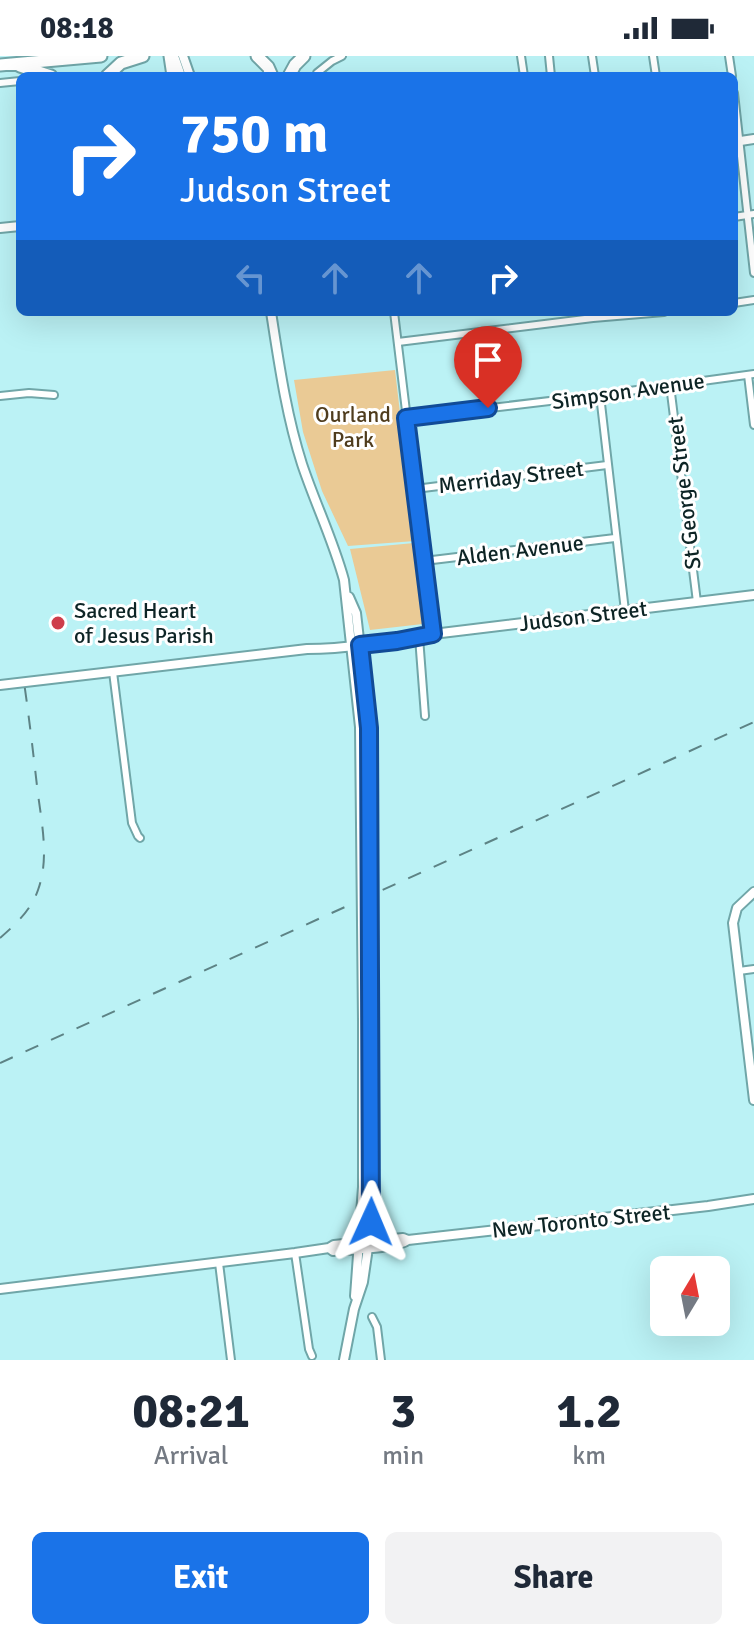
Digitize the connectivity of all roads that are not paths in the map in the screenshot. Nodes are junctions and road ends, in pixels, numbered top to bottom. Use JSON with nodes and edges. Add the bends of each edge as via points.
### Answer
{"nodes":[{"id":1,"x":101,"y":56,"type":"edge"},
{"id":2,"x":143,"y":56,"type":"edge"},
{"id":3,"x":257,"y":56,"type":"edge"},
{"id":4,"x":304,"y":56,"type":"edge"},
{"id":5,"x":342,"y":56,"type":"edge"},
{"id":6,"x":6,"y":65,"type":"edge"},
{"id":7,"x":40,"y":72,"type":"edge"},
{"id":8,"x":111,"y":72,"type":"edge"},
{"id":9,"x":270,"y":72,"type":"edge"},
{"id":10,"x":291,"y":72,"type":"edge"},
{"id":11,"x":318,"y":72,"type":"edge"},
{"id":12,"x":738,"y":146,"type":"edge"},
{"id":13,"x":751,"y":214,"type":"edge"},
{"id":14,"x":754,"y":273,"type":"edge"},
{"id":15,"x":272,"y":316,"type":"edge"},
{"id":16,"x":395,"y":316,"type":"edge"},
{"id":17,"x":564,"y":316,"type":"edge"},
{"id":18,"x":624,"y":316,"type":"edge"},
{"id":19,"x":565,"y":322,"type":"junction"},
{"id":20,"x":398,"y":342,"type":"junction"},
{"id":21,"x":751,"y":375,"type":"edge"},
{"id":22,"x":670,"y":385,"type":"junction"},
{"id":23,"x":54,"y":395,"type":"dead end"},
{"id":24,"x":600,"y":395,"type":"junction"},
{"id":25,"x":0,"y":396,"type":"edge"},
{"id":26,"x":406,"y":418,"type":"junction"},
{"id":27,"x":754,"y":425,"type":"edge"},
{"id":28,"x":607,"y":465,"type":"junction"},
{"id":29,"x":415,"y":489,"type":"junction"},
{"id":30,"x":615,"y":538,"type":"junction"},
{"id":31,"x":424,"y":561,"type":"junction"},
{"id":32,"x":754,"y":595,"type":"edge"},
{"id":33,"x":697,"y":602,"type":"junction"},
{"id":34,"x":625,"y":611,"type":"junction"},
{"id":35,"x":433,"y":634,"type":"junction"},
{"id":36,"x":415,"y":637,"type":"junction"},
{"id":37,"x":355,"y":643,"type":"junction"},
{"id":38,"x":113,"y":672,"type":"junction"},
{"id":39,"x":0,"y":685,"type":"edge"},
{"id":40,"x":425,"y":716,"type":"dead end"},
{"id":41,"x":140,"y":838,"type":"dead end"},
{"id":42,"x":754,"y":892,"type":"edge"},
{"id":43,"x":754,"y":969,"type":"edge"},
{"id":44,"x":739,"y":971,"type":"junction"},
{"id":45,"x":751,"y":1050,"type":"edge"},
{"id":46,"x":754,"y":1100,"type":"edge"},
{"id":47,"x":754,"y":1199,"type":"edge"},
{"id":48,"x":364,"y":1245,"type":"junction"},
{"id":49,"x":295,"y":1253,"type":"junction"},
{"id":50,"x":219,"y":1263,"type":"junction"},
{"id":51,"x":0,"y":1289,"type":"edge"},
{"id":52,"x":372,"y":1317,"type":"dead end"},
{"id":53,"x":312,"y":1356,"type":"dead end"},
{"id":54,"x":231,"y":1360,"type":"edge"},
{"id":55,"x":344,"y":1360,"type":"edge"},
{"id":56,"x":381,"y":1360,"type":"edge"}],
"edges":[{"from":1,"to":6,"type":"highway"},
{"from":2,"to":8,"type":"highway"},
{"from":3,"to":9,"type":"highway"},
{"from":4,"to":10,"type":"highway"},
{"from":5,"to":11,"type":"street"},
{"from":6,"to":7,"type":"highway"},
{"from":12,"to":13,"type":"street"},
{"from":13,"to":14,"type":"street"},
{"from":15,"to":37,"type":"street","via":[[302,463],[356,613]]},
{"from":16,"to":20,"type":"street"},
{"from":17,"to":19,"type":"street"},
{"from":18,"to":19,"type":"street"},
{"from":19,"to":20,"type":"street"},
{"from":20,"to":26,"type":"street"},
{"from":21,"to":22,"type":"street","name":"Simpson Avenue"},
{"from":21,"to":27,"type":"street"},
{"from":22,"to":24,"type":"street","name":"Simpson Avenue"},
{"from":22,"to":33,"type":"street","name":"St George Street"},
{"from":23,"to":25,"type":"street"},
{"from":24,"to":26,"type":"street","name":"Simpson Avenue"},
{"from":24,"to":28,"type":"street"},
{"from":26,"to":29,"type":"street"},
{"from":28,"to":29,"type":"street","name":"Merriday Street"},
{"from":28,"to":30,"type":"street"},
{"from":29,"to":31,"type":"street"},
{"from":30,"to":31,"type":"street","name":"Alden Avenue"},
{"from":30,"to":34,"type":"street"},
{"from":31,"to":35,"type":"street"},
{"from":32,"to":33,"type":"street","name":"Judson Street"},
{"from":33,"to":34,"type":"street","name":"Judson Street"},
{"from":34,"to":35,"type":"street","name":"Judson Street"},
{"from":35,"to":36,"type":"street","name":"Judson Street"},
{"from":36,"to":37,"type":"street","name":"Judson Street"},
{"from":36,"to":40,"type":"street"},
{"from":37,"to":38,"type":"street","name":"Judson Street"},
{"from":37,"to":48,"type":"street","bridge":true,"via":[[365,728]]},
{"from":38,"to":39,"type":"street","name":"Judson Street"},
{"from":38,"to":41,"type":"street","via":[[132,823]]},
{"from":42,"to":44,"type":"street","via":[[735,911]]},
{"from":43,"to":44,"type":"street"},
{"from":44,"to":45,"type":"street"},
{"from":45,"to":46,"type":"street"},
{"from":47,"to":48,"type":"street","name":"New Toronto Street"},
{"from":48,"to":49,"type":"street","name":"New Toronto Street"},
{"from":48,"to":55,"type":"street","via":[[363,1282]]},
{"from":49,"to":50,"type":"street","name":"New Toronto Street"},
{"from":49,"to":53,"type":"street"},
{"from":50,"to":51,"type":"street","name":"New Toronto Street"},
{"from":50,"to":54,"type":"street"},
{"from":52,"to":56,"type":"street"}]}
